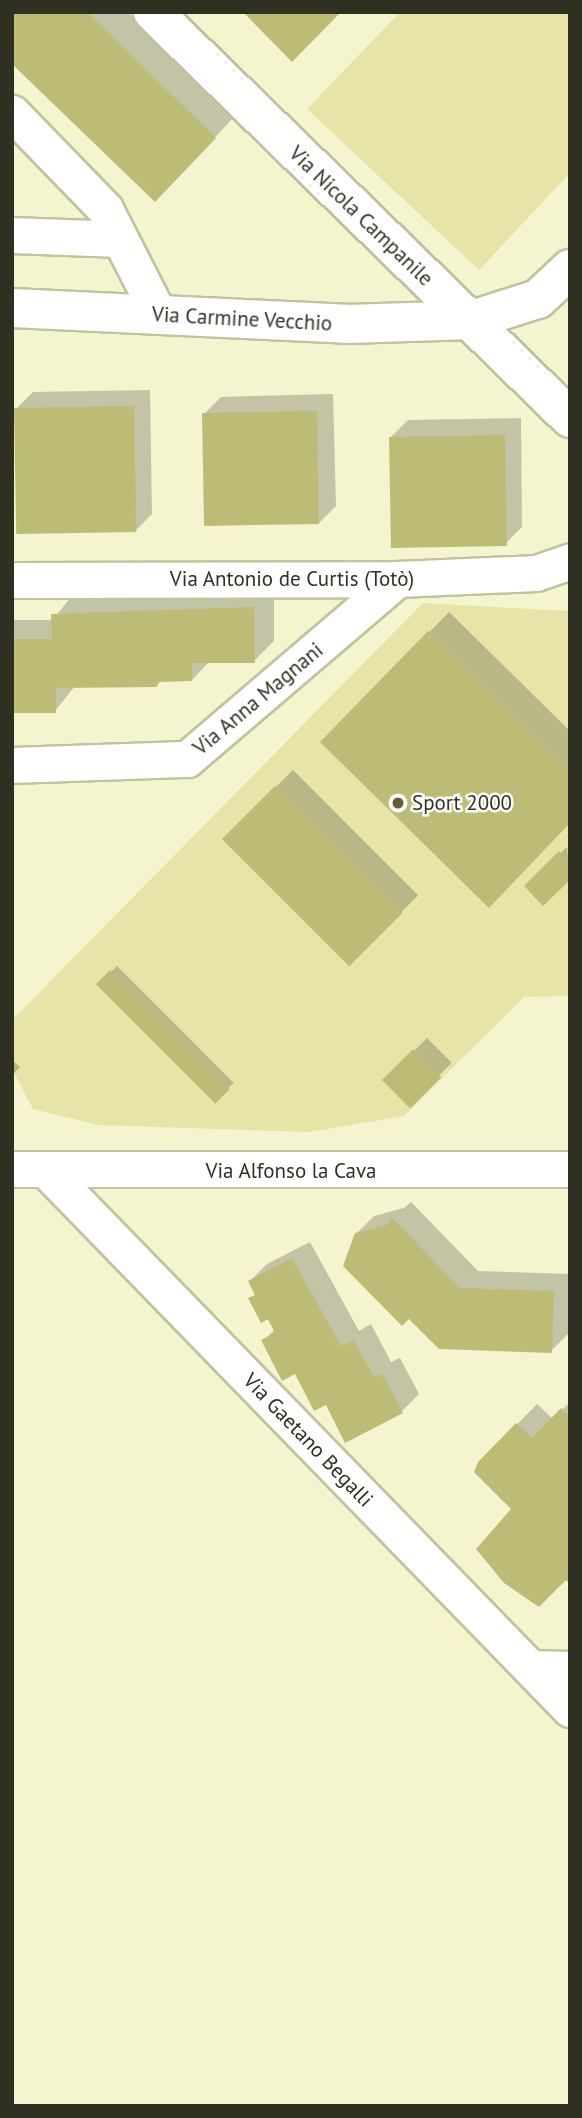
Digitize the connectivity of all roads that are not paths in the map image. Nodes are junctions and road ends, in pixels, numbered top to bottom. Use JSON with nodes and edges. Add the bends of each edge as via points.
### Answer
{"nodes":[{"id":1,"x":153,"y":12,"type":"edge"},
{"id":2,"x":12,"y":113,"type":"edge"},
{"id":3,"x":12,"y":234,"type":"edge"},
{"id":4,"x":120,"y":239,"type":"junction"},
{"id":5,"x":570,"y":269,"type":"edge"},
{"id":6,"x":12,"y":308,"type":"edge"},
{"id":7,"x":159,"y":315,"type":"junction"},
{"id":8,"x":472,"y":320,"type":"junction"},
{"id":9,"x":570,"y":418,"type":"edge"},
{"id":10,"x":570,"y":561,"type":"edge"},
{"id":11,"x":398,"y":579,"type":"junction"},
{"id":12,"x":12,"y":580,"type":"edge"},
{"id":13,"x":12,"y":765,"type":"edge"},
{"id":14,"x":570,"y":1169,"type":"edge"},
{"id":15,"x":29,"y":1170,"type":"edge"},
{"id":16,"x":530,"y":1668,"type":"junction"},
{"id":17,"x":570,"y":1669,"type":"edge"},
{"id":18,"x":570,"y":1709,"type":"edge"}],
"edges":[{"from":1,"to":8,"type":"street","name":"Via Nicola Campanile"},
{"from":2,"to":4,"type":"street","via":[[105,209]]},
{"from":3,"to":4,"type":"street"},
{"from":4,"to":7,"type":"street"},
{"from":5,"to":8,"type":"street","name":"Via Carmine Vecchio","via":[[538,299]]},
{"from":6,"to":7,"type":"street","name":"Via Carmine Vecchio"},
{"from":7,"to":8,"type":"street","name":"Via Carmine Vecchio","via":[[347,324]]},
{"from":8,"to":9,"type":"street","name":"Via Nicola Campanile"},
{"from":10,"to":11,"type":"street","name":"Via Antonio de Curtis (Totò)","via":[[536,573]]},
{"from":11,"to":12,"type":"street","name":"Via Antonio de Curtis (Totò)"},
{"from":11,"to":13,"type":"street","name":"Via Anna Magnani","via":[[187,759]]},
{"from":14,"to":15,"type":"street","name":"Via Alfonso la Cava"},
{"from":15,"to":16,"type":"street","name":"Via Gaetano Begalli"},
{"from":16,"to":17,"type":"street"},
{"from":16,"to":18,"type":"street","name":"Via Gaetano Begalli"}]}
